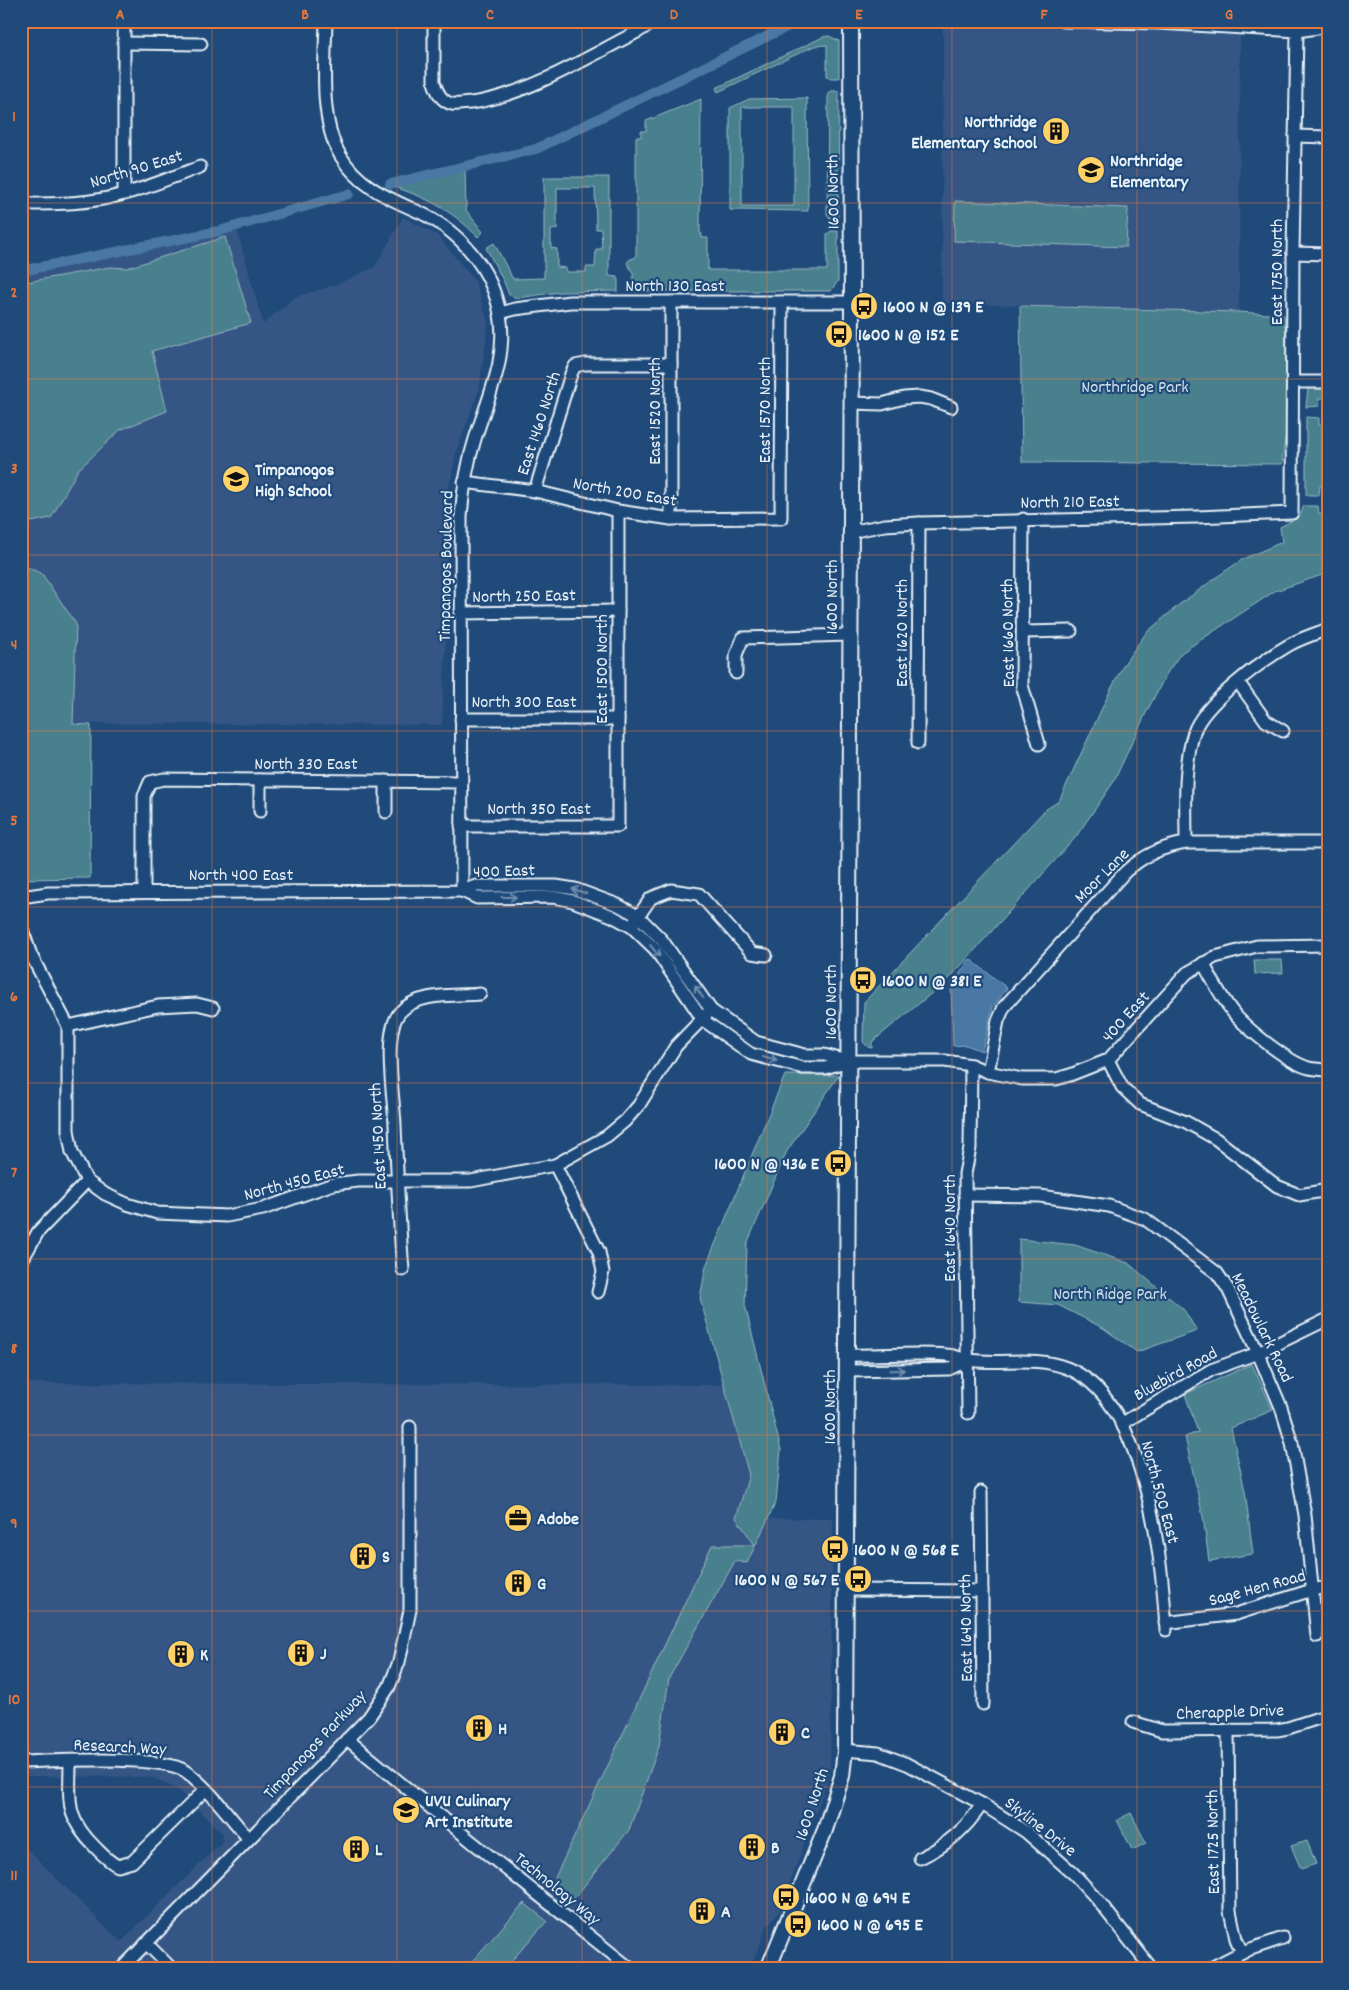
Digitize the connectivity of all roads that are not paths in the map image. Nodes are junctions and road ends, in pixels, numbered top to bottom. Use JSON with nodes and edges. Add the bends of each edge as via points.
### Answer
{"nodes":[{"id":1,"x":124,"y":21,"type":"edge"},
{"id":2,"x":326,"y":21,"type":"edge"},
{"id":3,"x":434,"y":21,"type":"edge"},
{"id":4,"x":650,"y":21,"type":"edge"},
{"id":5,"x":851,"y":21,"type":"edge"},
{"id":6,"x":1064,"y":21,"type":"edge"},
{"id":7,"x":1222,"y":24,"type":"edge"},
{"id":8,"x":1328,"y":25,"type":"edge"},
{"id":9,"x":1297,"y":31,"type":"junction"},
{"id":10,"x":124,"y":43,"type":"junction"},
{"id":11,"x":202,"y":44,"type":"dead end"},
{"id":12,"x":1295,"y":136,"type":"junction"},
{"id":13,"x":1328,"y":137,"type":"edge"},
{"id":14,"x":200,"y":167,"type":"dead end"},
{"id":15,"x":124,"y":194,"type":"junction"},
{"id":16,"x":21,"y":204,"type":"edge"},
{"id":17,"x":1293,"y":253,"type":"junction"},
{"id":18,"x":1328,"y":254,"type":"edge"},
{"id":19,"x":671,"y":302,"type":"junction"},
{"id":20,"x":782,"y":302,"type":"junction"},
{"id":21,"x":852,"y":302,"type":"junction"},
{"id":22,"x":500,"y":313,"type":"junction"},
{"id":23,"x":671,"y":364,"type":"junction"},
{"id":24,"x":1293,"y":382,"type":"junction"},
{"id":25,"x":1328,"y":382,"type":"edge"},
{"id":26,"x":851,"y":403,"type":"junction"},
{"id":27,"x":951,"y":407,"type":"dead end"},
{"id":28,"x":464,"y":482,"type":"junction"},
{"id":29,"x":535,"y":491,"type":"junction"},
{"id":30,"x":618,"y":511,"type":"junction"},
{"id":31,"x":1292,"y":513,"type":"joint"},
{"id":32,"x":781,"y":518,"type":"joint"},
{"id":33,"x":671,"y":519,"type":"junction"},
{"id":34,"x":1023,"y":520,"type":"junction"},
{"id":35,"x":919,"y":523,"type":"junction"},
{"id":36,"x":850,"y":532,"type":"junction"},
{"id":37,"x":618,"y":611,"type":"junction"},
{"id":38,"x":460,"y":613,"type":"junction"},
{"id":39,"x":1328,"y":629,"type":"edge"},
{"id":40,"x":1071,"y":631,"type":"dead end"},
{"id":41,"x":1023,"y":632,"type":"junction"},
{"id":42,"x":850,"y":635,"type":"junction"},
{"id":43,"x":736,"y":673,"type":"dead end"},
{"id":44,"x":1238,"y":682,"type":"junction"},
{"id":45,"x":461,"y":719,"type":"junction"},
{"id":46,"x":618,"y":719,"type":"junction"},
{"id":47,"x":1283,"y":731,"type":"dead end"},
{"id":48,"x":918,"y":743,"type":"dead end"},
{"id":49,"x":1039,"y":744,"type":"dead end"},
{"id":50,"x":260,"y":780,"type":"junction"},
{"id":51,"x":386,"y":781,"type":"junction"},
{"id":52,"x":461,"y":782,"type":"junction"},
{"id":53,"x":260,"y":811,"type":"dead end"},
{"id":54,"x":386,"y":812,"type":"dead end"},
{"id":55,"x":461,"y":826,"type":"junction"},
{"id":56,"x":618,"y":826,"type":"joint"},
{"id":57,"x":1186,"y":843,"type":"junction"},
{"id":58,"x":1328,"y":845,"type":"edge"},
{"id":59,"x":462,"y":891,"type":"junction"},
{"id":60,"x":144,"y":892,"type":"junction"},
{"id":61,"x":21,"y":897,"type":"edge"},
{"id":62,"x":638,"y":916,"type":"junction"},
{"id":63,"x":21,"y":926,"type":"edge"},
{"id":64,"x":632,"y":927,"type":"junction"},
{"id":65,"x":1328,"y":945,"type":"edge"},
{"id":66,"x":766,"y":955,"type":"dead end"},
{"id":67,"x":1203,"y":964,"type":"junction"},
{"id":68,"x":480,"y":994,"type":"dead end"},
{"id":69,"x":213,"y":1008,"type":"dead end"},
{"id":70,"x":711,"y":1010,"type":"junction"},
{"id":71,"x":703,"y":1020,"type":"junction"},
{"id":72,"x":68,"y":1026,"type":"junction"},
{"id":73,"x":1108,"y":1060,"type":"junction"},
{"id":74,"x":848,"y":1061,"type":"junction"},
{"id":75,"x":970,"y":1065,"type":"junction"},
{"id":76,"x":1324,"y":1070,"type":"dead end"},
{"id":77,"x":988,"y":1072,"type":"junction"},
{"id":78,"x":555,"y":1165,"type":"junction"},
{"id":79,"x":87,"y":1181,"type":"junction"},
{"id":80,"x":396,"y":1181,"type":"junction"},
{"id":81,"x":1328,"y":1190,"type":"edge"},
{"id":82,"x":965,"y":1195,"type":"junction"},
{"id":83,"x":21,"y":1262,"type":"edge"},
{"id":84,"x":403,"y":1270,"type":"dead end"},
{"id":85,"x":598,"y":1292,"type":"dead end"},
{"id":86,"x":1328,"y":1319,"type":"edge"},
{"id":87,"x":1258,"y":1353,"type":"junction"},
{"id":88,"x":848,"y":1355,"type":"junction"},
{"id":89,"x":968,"y":1360,"type":"junction"},
{"id":90,"x":848,"y":1371,"type":"junction"},
{"id":91,"x":968,"y":1413,"type":"dead end"},
{"id":92,"x":1122,"y":1424,"type":"junction"},
{"id":93,"x":410,"y":1428,"type":"dead end"},
{"id":94,"x":981,"y":1492,"type":"dead end"},
{"id":95,"x":1328,"y":1587,"type":"edge"},
{"id":96,"x":846,"y":1590,"type":"junction"},
{"id":97,"x":1312,"y":1590,"type":"junction"},
{"id":98,"x":982,"y":1591,"type":"junction"},
{"id":99,"x":1165,"y":1626,"type":"joint"},
{"id":100,"x":1316,"y":1636,"type":"dead end"},
{"id":101,"x":983,"y":1704,"type":"dead end"},
{"id":102,"x":1328,"y":1716,"type":"edge"},
{"id":103,"x":1133,"y":1722,"type":"dead end"},
{"id":104,"x":1228,"y":1730,"type":"junction"},
{"id":105,"x":347,"y":1739,"type":"junction"},
{"id":106,"x":845,"y":1750,"type":"junction"},
{"id":107,"x":70,"y":1761,"type":"junction"},
{"id":108,"x":21,"y":1762,"type":"edge"},
{"id":109,"x":205,"y":1790,"type":"junction"},
{"id":110,"x":982,"y":1804,"type":"junction"},
{"id":111,"x":248,"y":1838,"type":"junction"},
{"id":112,"x":920,"y":1858,"type":"dead end"},
{"id":113,"x":1282,"y":1938,"type":"dead end"},
{"id":114,"x":146,"y":1943,"type":"junction"},
{"id":115,"x":1242,"y":1952,"type":"junction"},
{"id":116,"x":121,"y":1969,"type":"edge"},
{"id":117,"x":172,"y":1969,"type":"edge"},
{"id":118,"x":631,"y":1969,"type":"edge"},
{"id":119,"x":768,"y":1969,"type":"edge"},
{"id":120,"x":1152,"y":1969,"type":"edge"},
{"id":121,"x":1210,"y":1969,"type":"edge"}],
"edges":[{"from":1,"to":10,"type":"street"},
{"from":2,"to":22,"type":"street","name":"Timpanogos Boulevard","via":[[328,120],[340,155],[351,170],[374,190],[420,212],[452,232],[470,249],[490,281]]},
{"from":3,"to":4,"type":"street","via":[[436,91],[454,105],[480,102],[527,88],[639,31]]},
{"from":5,"to":21,"type":"main road","name":"1600 North"},
{"from":6,"to":7,"type":"street"},
{"from":7,"to":9,"type":"street"},
{"from":8,"to":9,"type":"street"},
{"from":9,"to":12,"type":"street","name":"East 1750 North"},
{"from":10,"to":11,"type":"street"},
{"from":10,"to":15,"type":"street"},
{"from":12,"to":13,"type":"street"},
{"from":12,"to":17,"type":"street","name":"East 1750 North"},
{"from":14,"to":15,"type":"street","name":"North 90 East"},
{"from":15,"to":16,"type":"street","name":"North 90 East","via":[[66,204]]},
{"from":17,"to":18,"type":"street"},
{"from":17,"to":24,"type":"street","name":"East 1750 North"},
{"from":19,"to":20,"type":"street","name":"North 130 East"},
{"from":19,"to":22,"type":"street","name":"North 130 East","via":[[570,302]]},
{"from":19,"to":23,"type":"street","name":"East 1520 North"},
{"from":20,"to":21,"type":"street","name":"North 130 East"},
{"from":20,"to":32,"type":"street","name":"East 1570 North"},
{"from":21,"to":26,"type":"main road","name":"1600 North"},
{"from":22,"to":28,"type":"street","name":"Timpanogos Boulevard","via":[[499,366]]},
{"from":23,"to":29,"type":"street","name":"East 1460 North","via":[[575,366]]},
{"from":23,"to":33,"type":"street","name":"East 1520 North"},
{"from":24,"to":25,"type":"street"},
{"from":24,"to":31,"type":"street","name":"East 1750 North"},
{"from":26,"to":27,"type":"street","via":[[882,404],[920,397]]},
{"from":26,"to":36,"type":"main road","name":"1600 North"},
{"from":28,"to":29,"type":"street","name":"North 200 East"},
{"from":28,"to":38,"type":"street","name":"Timpanogos Boulevard"},
{"from":29,"to":30,"type":"street","name":"North 200 East"},
{"from":30,"to":33,"type":"street","name":"North 200 East"},
{"from":30,"to":37,"type":"street","name":"East 1500 North"},
{"from":31,"to":34,"type":"street","name":"North 210 East"},
{"from":32,"to":33,"type":"street","name":"North 200 East"},
{"from":34,"to":35,"type":"street","name":"North 210 East"},
{"from":34,"to":41,"type":"street","name":"East 1660 North"},
{"from":35,"to":36,"type":"street","name":"North 210 East","via":[[884,525]]},
{"from":35,"to":48,"type":"street","name":"East 1620 North"},
{"from":36,"to":42,"type":"main road","name":"1600 North"},
{"from":37,"to":38,"type":"street","name":"North 250 East"},
{"from":37,"to":46,"type":"street","name":"East 1500 North"},
{"from":38,"to":45,"type":"street","name":"Timpanogos Boulevard"},
{"from":39,"to":44,"type":"street","via":[[1288,646]]},
{"from":40,"to":41,"type":"street"},
{"from":41,"to":49,"type":"street","name":"East 1660 North","via":[[1022,685]]},
{"from":42,"to":43,"type":"street","via":[[743,638],[736,656]]},
{"from":42,"to":74,"type":"main road","name":"1600 North"},
{"from":44,"to":47,"type":"street","via":[[1266,720]]},
{"from":44,"to":57,"type":"street","via":[[1212,704],[1195,730],[1187,763]]},
{"from":45,"to":46,"type":"street","name":"North 300 East"},
{"from":45,"to":52,"type":"street","name":"Timpanogos Boulevard"},
{"from":46,"to":56,"type":"street","name":"East 1500 North"},
{"from":50,"to":51,"type":"street","name":"North 330 East"},
{"from":50,"to":53,"type":"street"},
{"from":50,"to":60,"type":"street","name":"North 330 East","via":[[164,779],[150,782],[144,796]]},
{"from":51,"to":52,"type":"street","name":"North 330 East"},
{"from":51,"to":54,"type":"street"},
{"from":52,"to":55,"type":"street","name":"Timpanogos Boulevard"},
{"from":55,"to":56,"type":"street","name":"North 350 East"},
{"from":55,"to":59,"type":"street","name":"Timpanogos Boulevard"},
{"from":57,"to":58,"type":"street","name":"Moor Lane"},
{"from":57,"to":77,"type":"street","name":"Moor Lane","via":[[1158,850],[1136,862],[1011,998],[998,1021]]},
{"from":59,"to":60,"type":"street","name":"North 400 East"},
{"from":62,"to":59,"type":"street","name":"400 East","one_way":true,"via":[[575,888],[476,886]]},
{"from":59,"to":64,"type":"street","name":"400 East","one_way":true,"via":[[477,898],[554,897],[573,901]]},
{"from":60,"to":61,"type":"street","name":"North 400 East","via":[[48,893]]},
{"from":62,"to":64,"type":"street"},
{"from":62,"to":66,"type":"street","via":[[651,898],[671,890],[699,894],[752,953]]},
{"from":70,"to":62,"type":"street","name":"400 East","one_way":true,"via":[[662,940]]},
{"from":63,"to":72,"type":"street","via":[[31,955]]},
{"from":64,"to":71,"type":"street","name":"400 East","one_way":true,"via":[[655,949]]},
{"from":65,"to":67,"type":"street","name":"400 East","via":[[1244,948]]},
{"from":67,"to":73,"type":"street","name":"400 East","via":[[1188,973]]},
{"from":67,"to":76,"type":"street","via":[[1231,1009],[1249,1028],[1295,1062]]},
{"from":68,"to":80,"type":"street","name":"East 1450 North","via":[[420,1000],[398,1013],[393,1028],[390,1070]]},
{"from":69,"to":72,"type":"street","via":[[197,1004],[158,1006]]},
{"from":70,"to":71,"type":"street","name":"North 450 East"},
{"from":70,"to":74,"type":"street","name":"400 East","via":[[756,1042],[805,1055],[824,1055]]},
{"from":71,"to":74,"type":"street","name":"400 East","one_way":true,"via":[[751,1054],[803,1068],[825,1068]]},
{"from":71,"to":78,"type":"street","name":"North 450 East","via":[[676,1046],[625,1121],[607,1136]]},
{"from":72,"to":79,"type":"street","name":"North 450 East","via":[[68,1130],[72,1152]]},
{"from":73,"to":77,"type":"street","name":"400 East","via":[[1056,1079],[1022,1079]]},
{"from":73,"to":81,"type":"street","via":[[1122,1088],[1140,1104],[1186,1122],[1216,1139],[1277,1186],[1299,1195]]},
{"from":74,"to":75,"type":"street","name":"400 East","via":[[945,1061]]},
{"from":74,"to":88,"type":"main road","name":"1600 North"},
{"from":75,"to":77,"type":"street","name":"400 East"},
{"from":75,"to":82,"type":"street","name":"East 1640 North","via":[[970,1148],[964,1174]]},
{"from":78,"to":80,"type":"street","name":"North 450 East","via":[[471,1181]]},
{"from":78,"to":85,"type":"street","via":[[599,1252],[603,1272]]},
{"from":79,"to":80,"type":"street","name":"North 450 East","via":[[127,1204],[157,1212],[227,1216],[262,1209],[333,1184]]},
{"from":79,"to":83,"type":"street","via":[[38,1232]]},
{"from":80,"to":84,"type":"street","name":"East 1450 North"},
{"from":82,"to":87,"type":"street","name":"Meadowlark Road","via":[[1040,1196],[1087,1202],[1145,1219],[1217,1273]]},
{"from":82,"to":89,"type":"street","name":"East 1640 North"},
{"from":86,"to":87,"type":"street","name":"Bluebird Road"},
{"from":87,"to":92,"type":"street","name":"Bluebird Road","via":[[1211,1370]]},
{"from":87,"to":97,"type":"street","name":"Meadowlark Road","via":[[1292,1443],[1305,1515]]},
{"from":88,"to":89,"type":"street","name":"North 500 East","via":[[945,1355]]},
{"from":88,"to":90,"type":"main road","name":"1600 North"},
{"from":90,"to":89,"type":"street","name":"North 500 East","one_way":true,"via":[[949,1369]]},
{"from":89,"to":91,"type":"street","name":"East 1640 North"},
{"from":89,"to":92,"type":"street","name":"North 500 East","via":[[1036,1360],[1067,1368],[1101,1391]]},
{"from":90,"to":96,"type":"main road","name":"1600 North"},
{"from":92,"to":99,"type":"street","name":"North 500 East","via":[[1133,1447],[1151,1511]]},
{"from":93,"to":105,"type":"street","name":"Timpanogos Parkway","via":[[411,1600],[407,1624],[389,1688],[369,1717]]},
{"from":94,"to":98,"type":"street","name":"East 1640 North"},
{"from":95,"to":97,"type":"street","name":"Sage Hen Road"},
{"from":96,"to":98,"type":"street"},
{"from":96,"to":106,"type":"main road","name":"1600 North"},
{"from":97,"to":99,"type":"street","name":"Sage Hen Road","via":[[1236,1614]]},
{"from":97,"to":100,"type":"street","name":"Meadowlark Road"},
{"from":98,"to":101,"type":"street","name":"East 1640 North"},
{"from":102,"to":104,"type":"street","name":"Cherapple Drive","via":[[1288,1728]]},
{"from":103,"to":104,"type":"street","name":"Cherapple Drive","via":[[1162,1731]]},
{"from":104,"to":115,"type":"street","name":"East 1725 North","via":[[1230,1912]]},
{"from":105,"to":111,"type":"street","name":"Timpanogos Parkway"},
{"from":105,"to":118,"type":"street","name":"Technology Way"},
{"from":106,"to":110,"type":"street","name":"Skyline Drive","via":[[891,1757]]},
{"from":106,"to":119,"type":"main road","name":"1600 North","via":[[842,1776],[825,1830]]},
{"from":107,"to":108,"type":"street","name":"Research Way"},
{"from":107,"to":109,"type":"street","name":"Research Way","via":[[130,1761],[173,1766],[185,1771]]},
{"from":107,"to":109,"type":"street","via":[[72,1818],[85,1837],[118,1866],[132,1862]]},
{"from":109,"to":111,"type":"street","name":"Research Way"},
{"from":110,"to":112,"type":"street","via":[[960,1832],[938,1850]]},
{"from":110,"to":120,"type":"street","name":"Skyline Drive","via":[[1026,1832],[1074,1874],[1114,1918]]},
{"from":111,"to":114,"type":"street","name":"Timpanogos Parkway"},
{"from":113,"to":115,"type":"street"},
{"from":114,"to":116,"type":"street","name":"Timpanogos Parkway"},
{"from":114,"to":117,"type":"street"},
{"from":115,"to":121,"type":"street"}]}
